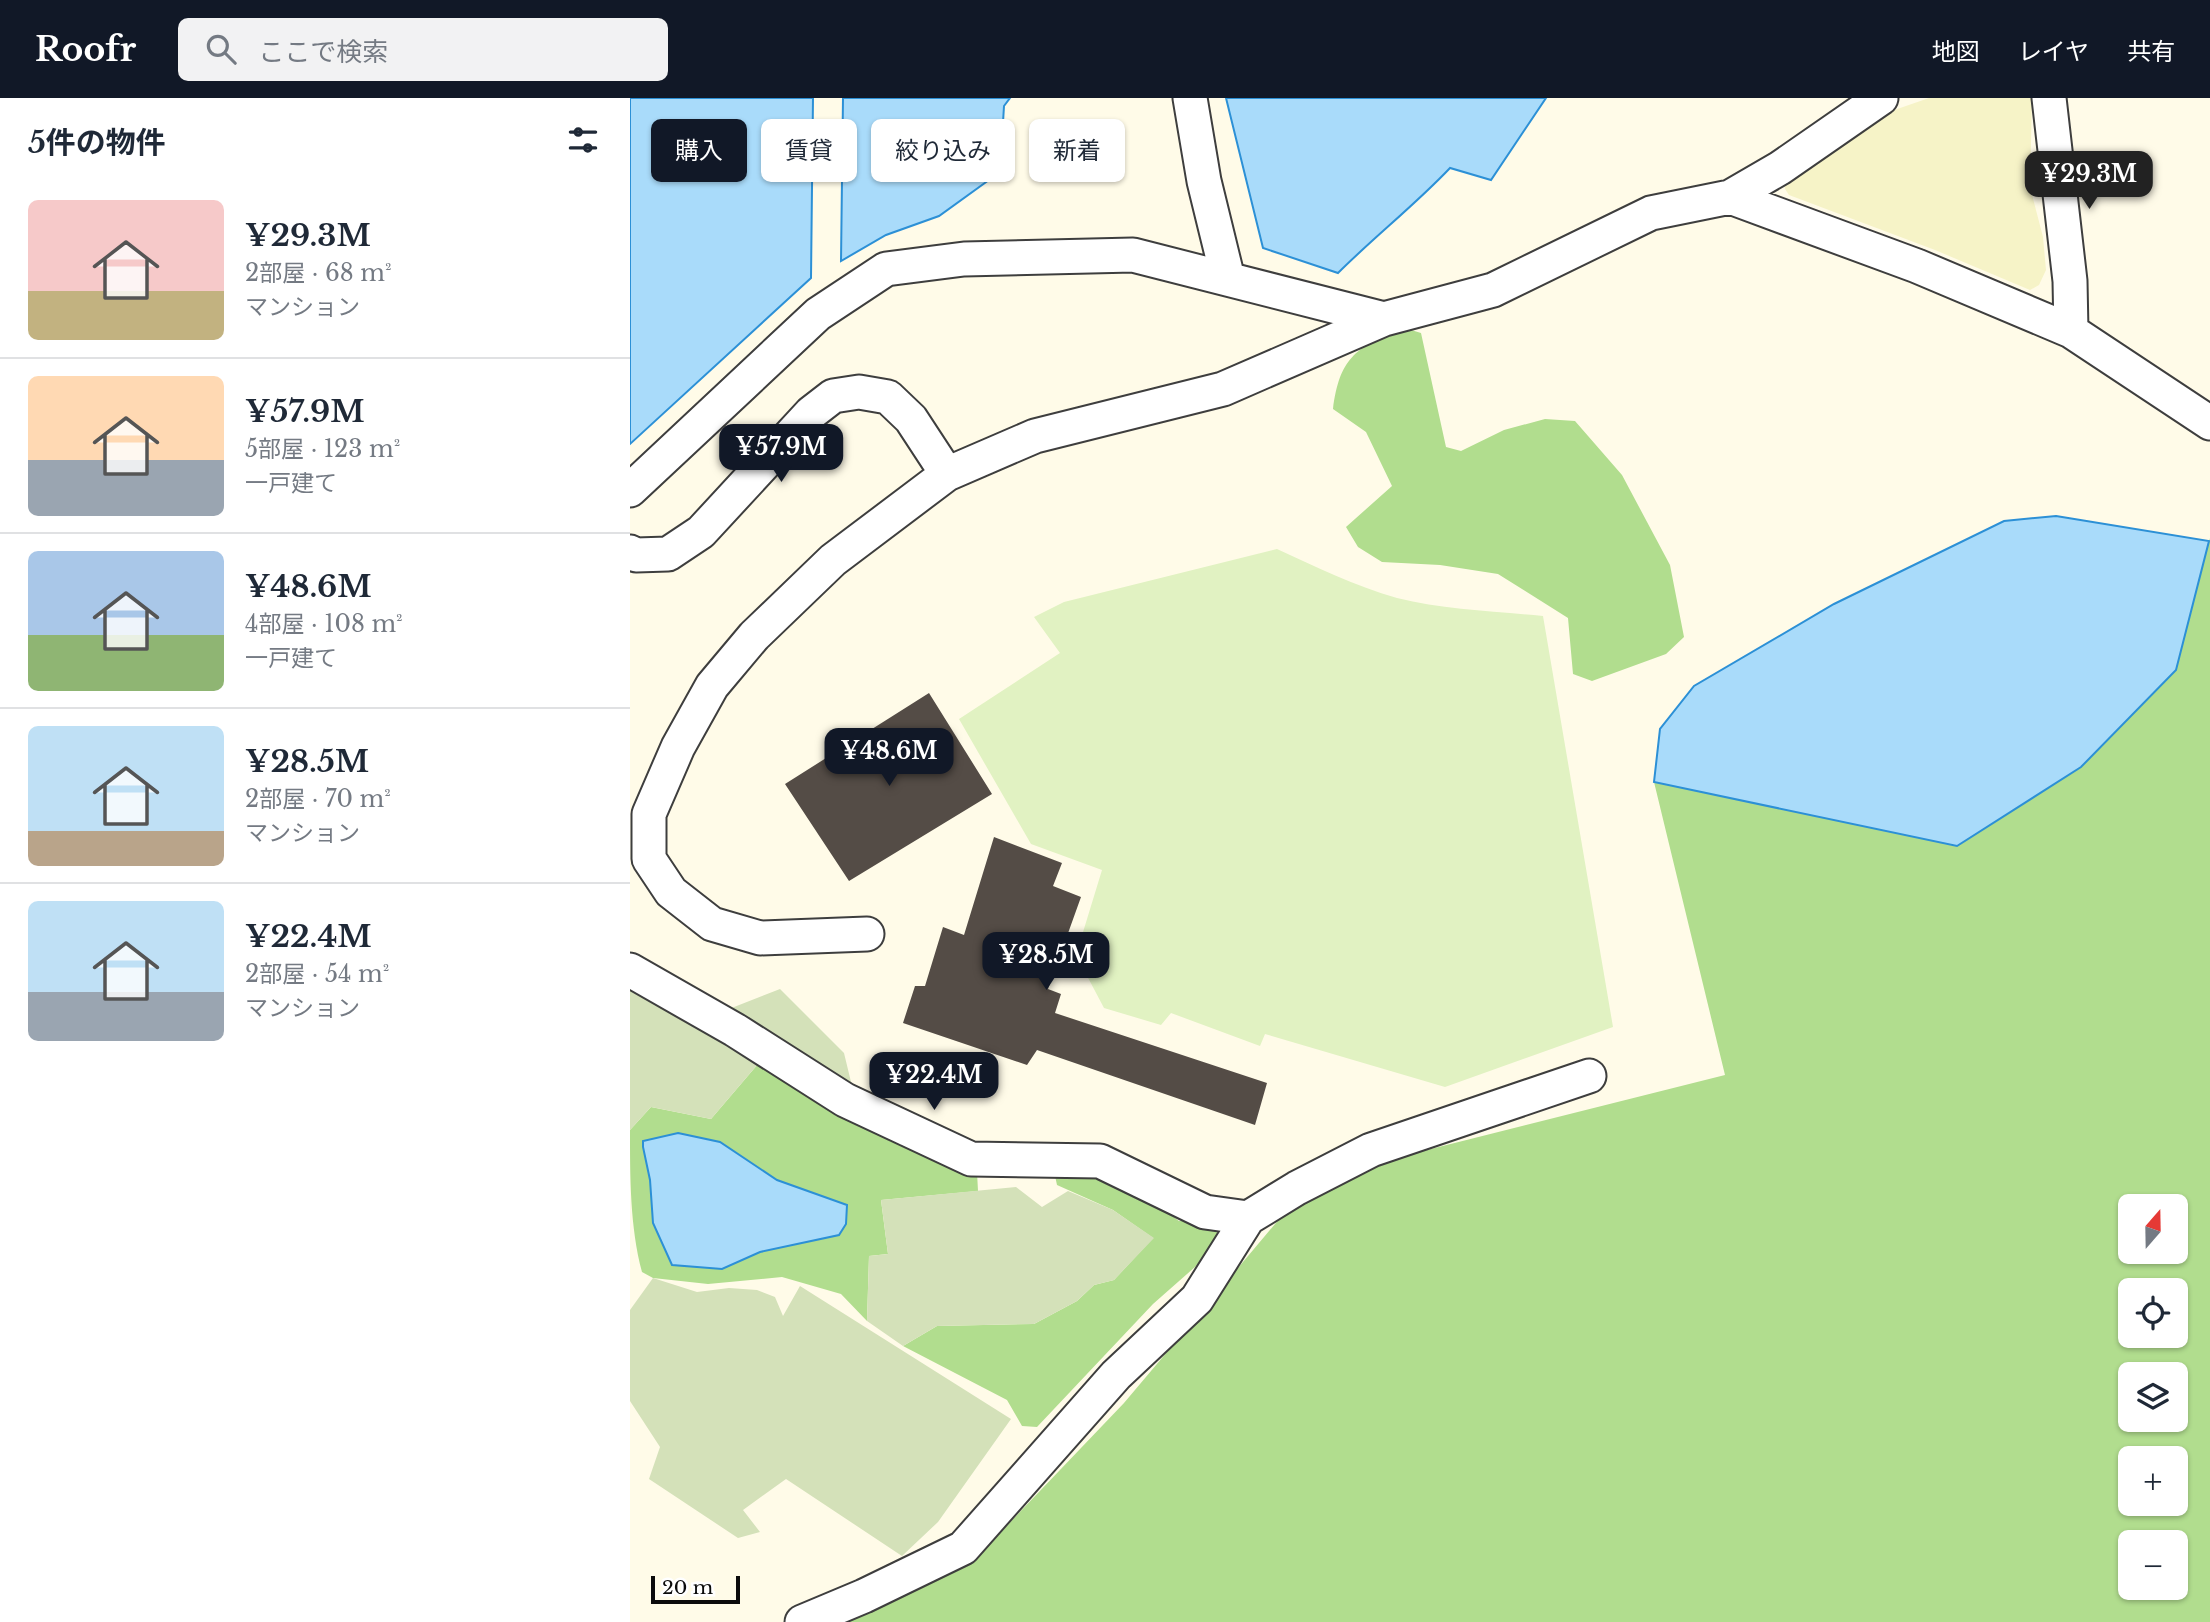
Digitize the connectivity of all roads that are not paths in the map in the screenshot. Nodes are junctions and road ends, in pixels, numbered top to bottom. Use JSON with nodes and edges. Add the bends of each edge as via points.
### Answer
{"nodes":[{"id":1,"x":1190,"y":98,"type":"edge"},
{"id":2,"x":1881,"y":98,"type":"edge"},
{"id":3,"x":2049,"y":98,"type":"edge"},
{"id":4,"x":1730,"y":197,"type":"junction"},
{"id":5,"x":1228,"y":279,"type":"junction"},
{"id":6,"x":1384,"y":319,"type":"junction"},
{"id":7,"x":2071,"y":331,"type":"junction"},
{"id":8,"x":2210,"y":422,"type":"edge"},
{"id":9,"x":947,"y":474,"type":"junction"},
{"id":10,"x":630,"y":490,"type":"edge"},
{"id":11,"x":630,"y":552,"type":"edge"},
{"id":12,"x":867,"y":934,"type":"dead end"},
{"id":13,"x":630,"y":970,"type":"edge"},
{"id":14,"x":1589,"y":1076,"type":"dead end"},
{"id":15,"x":1248,"y":1218,"type":"junction"},
{"id":16,"x":802,"y":1622,"type":"edge"}],
"edges":[{"from":1,"to":5,"type":"street"},
{"from":2,"to":4,"type":"street"},
{"from":3,"to":7,"type":"street","via":[[2070,281]]},
{"from":4,"to":6,"type":"street","via":[[1651,213],[1493,290]]},
{"from":4,"to":7,"type":"street","via":[[1917,266]]},
{"from":5,"to":6,"type":"street"},
{"from":5,"to":10,"type":"street","via":[[1133,255],[964,259],[886,269],[818,314]]},
{"from":6,"to":9,"type":"street","via":[[1223,389],[1035,436]]},
{"from":7,"to":8,"type":"street"},
{"from":9,"to":11,"type":"street","via":[[911,419],[888,397],[859,391],[833,396],[811,413],[701,532],[668,554]]},
{"from":9,"to":12,"type":"street","via":[[833,560],[754,636],[712,686],[678,747],[649,814],[649,859],[671,892],[712,925],[760,938]]},
{"from":13,"to":15,"type":"street","via":[[845,1100],[971,1159],[1100,1160],[1205,1212]]},
{"from":14,"to":15,"type":"street","via":[[1371,1150]]},
{"from":15,"to":16,"type":"street","via":[[1197,1299],[1116,1375],[963,1548]]}]}
